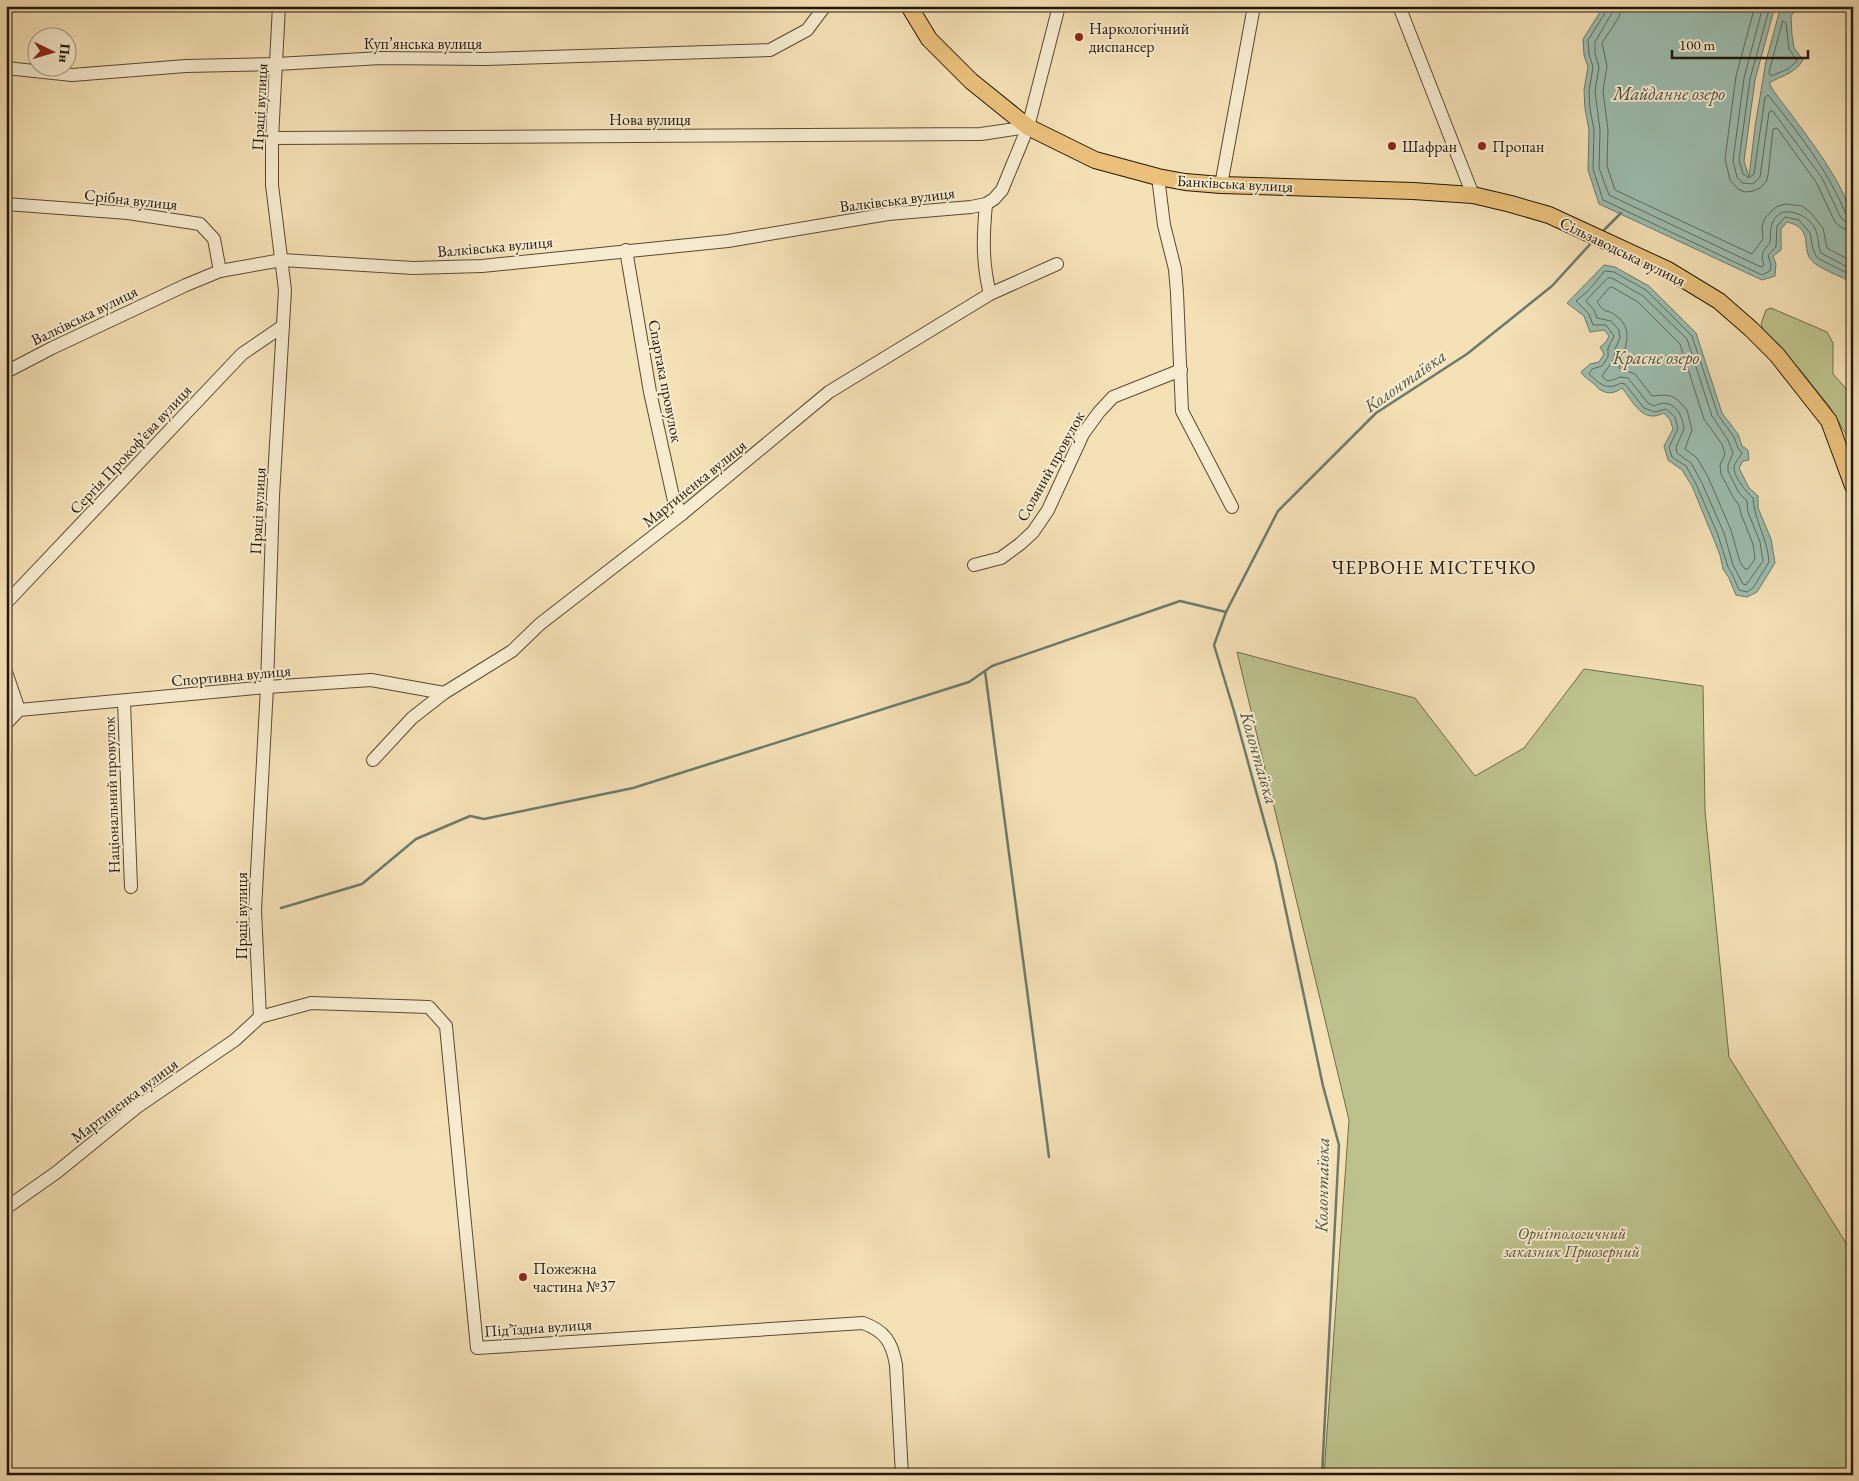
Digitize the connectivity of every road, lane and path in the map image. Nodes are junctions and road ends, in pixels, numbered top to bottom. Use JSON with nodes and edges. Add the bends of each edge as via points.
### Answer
{"nodes":[{"id":1,"x":279,"y":6,"type":"edge"},
{"id":2,"x":825,"y":6,"type":"edge"},
{"id":3,"x":909,"y":6,"type":"edge"},
{"id":4,"x":1058,"y":6,"type":"edge"},
{"id":5,"x":1254,"y":6,"type":"edge"},
{"id":6,"x":1399,"y":6,"type":"edge"},
{"id":7,"x":277,"y":64,"type":"junction"},
{"id":8,"x":6,"y":68,"type":"edge"},
{"id":9,"x":1028,"y":127,"type":"junction"},
{"id":10,"x":272,"y":138,"type":"junction"},
{"id":11,"x":1158,"y":177,"type":"junction"},
{"id":12,"x":1221,"y":185,"type":"junction"},
{"id":13,"x":1473,"y":195,"type":"junction"},
{"id":14,"x":6,"y":204,"type":"edge"},
{"id":15,"x":986,"y":204,"type":"junction"},
{"id":16,"x":626,"y":250,"type":"junction"},
{"id":17,"x":282,"y":260,"type":"junction"},
{"id":18,"x":1057,"y":264,"type":"dead end"},
{"id":19,"x":220,"y":271,"type":"junction"},
{"id":20,"x":990,"y":294,"type":"junction"},
{"id":21,"x":283,"y":326,"type":"junction"},
{"id":22,"x":1181,"y":370,"type":"junction"},
{"id":23,"x":6,"y":372,"type":"edge"},
{"id":24,"x":1853,"y":486,"type":"edge"},
{"id":25,"x":1232,"y":507,"type":"dead end"},
{"id":26,"x":682,"y":514,"type":"junction"},
{"id":27,"x":974,"y":565,"type":"dead end"},
{"id":28,"x":6,"y":603,"type":"edge"},
{"id":29,"x":6,"y":672,"type":"edge"},
{"id":30,"x":267,"y":687,"type":"junction"},
{"id":31,"x":444,"y":693,"type":"junction"},
{"id":32,"x":124,"y":702,"type":"junction"},
{"id":33,"x":19,"y":710,"type":"junction"},
{"id":34,"x":6,"y":724,"type":"edge"},
{"id":35,"x":373,"y":760,"type":"dead end"},
{"id":36,"x":131,"y":887,"type":"dead end"},
{"id":37,"x":260,"y":1017,"type":"junction"},
{"id":38,"x":6,"y":1208,"type":"edge"},
{"id":39,"x":902,"y":1475,"type":"edge"}],
"edges":[{"from":1,"to":7,"type":"street","name":"Праці вулиця"},
{"from":2,"to":7,"type":"street","name":"Куп’янська вулиця","via":[[807,30],[770,50],[486,59],[381,58]]},
{"from":3,"to":9,"type":"main road","name":"Банківська вулиця","via":[[929,39],[971,81]]},
{"from":4,"to":9,"type":"street"},
{"from":5,"to":12,"type":"street"},
{"from":6,"to":13,"type":"street"},
{"from":7,"to":8,"type":"street","name":"Куп’янська вулиця","via":[[186,66],[72,75]]},
{"from":7,"to":10,"type":"street","name":"Праці вулиця"},
{"from":9,"to":10,"type":"street","name":"Нова вулиця","via":[[981,134]]},
{"from":9,"to":11,"type":"main road","name":"Банківська вулиця","via":[[1095,160]]},
{"from":9,"to":15,"type":"street","via":[[1002,190]]},
{"from":10,"to":17,"type":"street","name":"Праці вулиця","via":[[272,185]]},
{"from":11,"to":12,"type":"main road","name":"Банківська вулиця"},
{"from":11,"to":22,"type":"street","via":[[1164,225],[1175,269]]},
{"from":12,"to":13,"type":"main road","name":"Банківська вулиця"},
{"from":13,"to":24,"type":"main road","name":"Сільзаводська вулиця","via":[[1549,215],[1668,270],[1719,301],[1777,355],[1829,421]]},
{"from":14,"to":19,"type":"street","name":"Срібна вулиця","via":[[128,213],[200,224],[214,239]]},
{"from":15,"to":16,"type":"street","name":"Валківська вулиця","via":[[888,214],[728,241]]},
{"from":15,"to":20,"type":"street","via":[[983,253]]},
{"from":16,"to":17,"type":"street","name":"Валківська вулиця","via":[[482,266],[413,268]]},
{"from":16,"to":26,"type":"street","name":"Спартака провулок","via":[[652,401],[674,500]]},
{"from":17,"to":19,"type":"street","name":"Валківська вулиця"},
{"from":17,"to":21,"type":"street","name":"Праці вулиця","via":[[285,290]]},
{"from":18,"to":20,"type":"street","name":"Мартиненка вулиця"},
{"from":19,"to":23,"type":"street","name":"Валківська вулиця"},
{"from":20,"to":26,"type":"street","name":"Мартиненка вулиця","via":[[829,392]]},
{"from":21,"to":28,"type":"street","name":"Сергія Прокоф’єва вулиця","via":[[242,354]]},
{"from":21,"to":30,"type":"street","name":"Праці вулиця"},
{"from":22,"to":25,"type":"street","via":[[1182,411]]},
{"from":22,"to":27,"type":"street","name":"Соляний провулок","via":[[1113,397],[1084,434],[1048,510],[1033,532],[1001,558]]},
{"from":26,"to":31,"type":"street","name":"Мартиненка вулиця","via":[[540,624],[512,651]]},
{"from":29,"to":33,"type":"street"},
{"from":30,"to":31,"type":"street","name":"Спортивна вулиця","via":[[371,680]]},
{"from":30,"to":32,"type":"street","name":"Спортивна вулиця"},
{"from":30,"to":37,"type":"street","name":"Праці вулиця","via":[[254,910]]},
{"from":31,"to":35,"type":"street","name":"Мартиненка вулиця","via":[[412,718]]},
{"from":32,"to":33,"type":"street","name":"Спортивна вулиця"},
{"from":32,"to":36,"type":"street","name":"Національний провулок"},
{"from":33,"to":34,"type":"street"},
{"from":37,"to":38,"type":"street","name":"Мартиненка вулиця","via":[[235,1040],[137,1106],[57,1172]]},
{"from":37,"to":39,"type":"street","name":"Під’їздна вулиця","via":[[311,1003],[429,1006],[446,1026],[477,1348],[863,1323],[876,1328],[893,1350]]}]}
